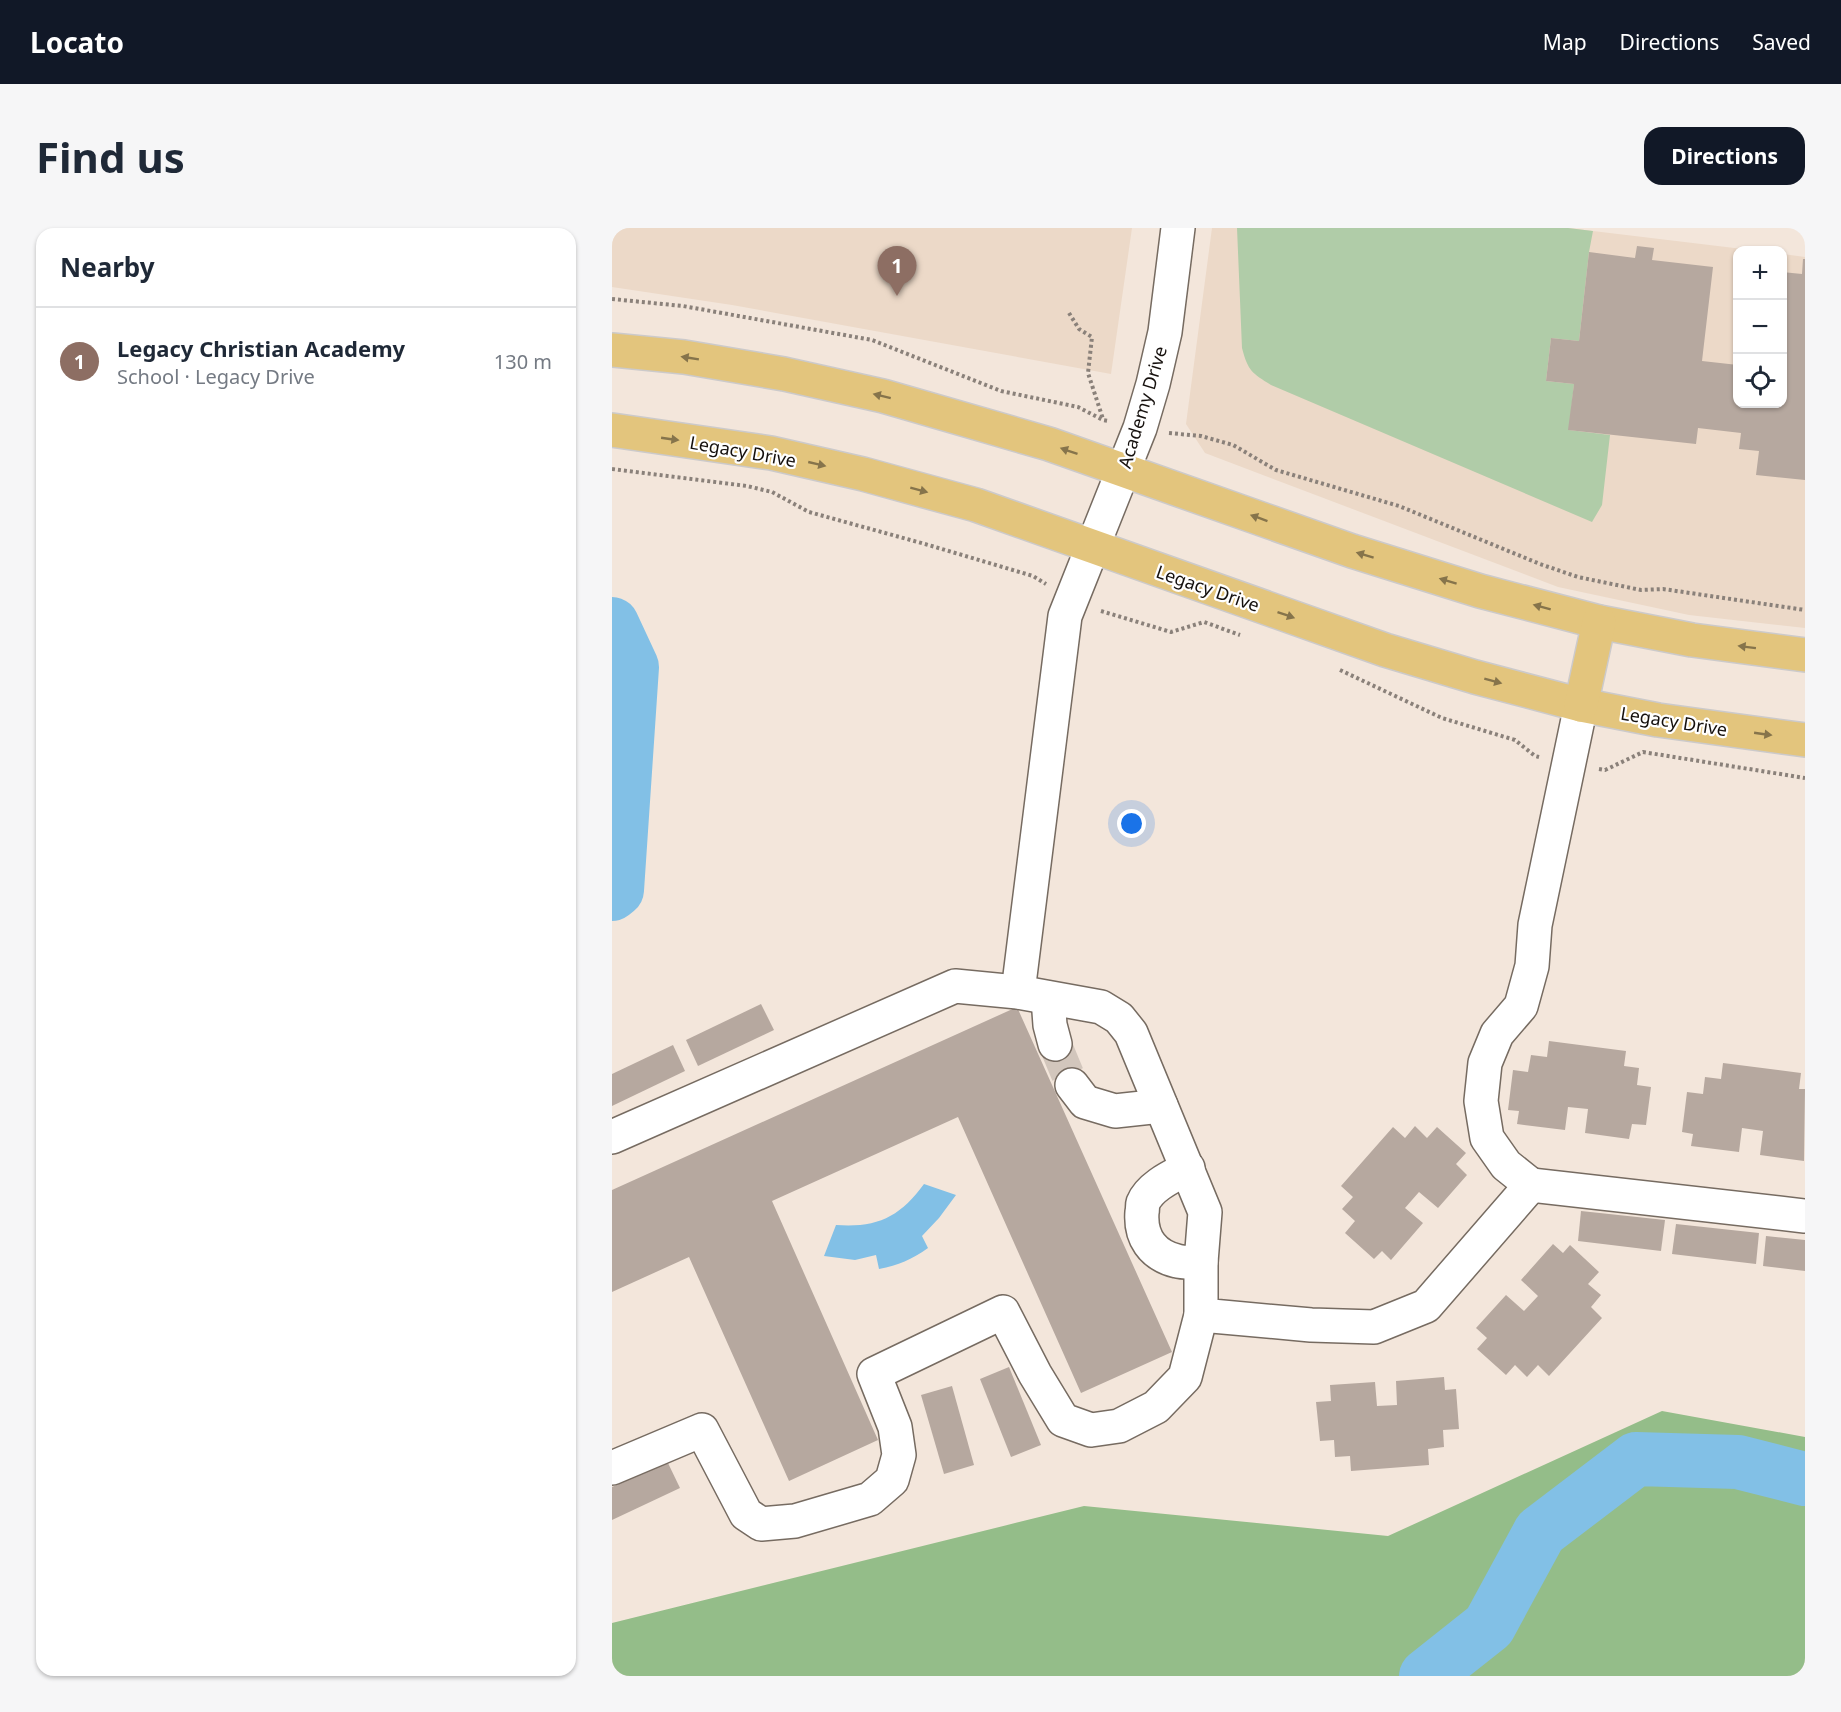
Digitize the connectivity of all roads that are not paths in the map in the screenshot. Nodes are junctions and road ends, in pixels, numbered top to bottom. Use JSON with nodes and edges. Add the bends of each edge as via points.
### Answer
{"nodes":[{"id":1,"x":1178,"y":228,"type":"edge"},
{"id":2,"x":612,"y":350,"type":"edge"},
{"id":3,"x":612,"y":430,"type":"edge"},
{"id":4,"x":1124,"y":470,"type":"junction"},
{"id":5,"x":1092,"y":546,"type":"junction"},
{"id":6,"x":1599,"y":622,"type":"junction"},
{"id":7,"x":1805,"y":655,"type":"edge"},
{"id":8,"x":1581,"y":705,"type":"junction"},
{"id":9,"x":1805,"y":740,"type":"edge"},
{"id":10,"x":1033,"y":995,"type":"junction"},
{"id":11,"x":1055,"y":1044,"type":"tunnel mouth"},
{"id":12,"x":1072,"y":1085,"type":"tunnel mouth"},
{"id":13,"x":1161,"y":1106,"type":"junction"},
{"id":14,"x":612,"y":1137,"type":"edge"},
{"id":15,"x":1188,"y":1168,"type":"junction"},
{"id":16,"x":1531,"y":1185,"type":"junction"},
{"id":17,"x":1805,"y":1216,"type":"edge"},
{"id":18,"x":1201,"y":1262,"type":"junction"},
{"id":19,"x":1202,"y":1315,"type":"junction"},
{"id":20,"x":612,"y":1468,"type":"edge"}],
"edges":[{"from":1,"to":4,"type":"street","name":"Academy Drive","via":[[1154,384]]},
{"from":4,"to":2,"type":"main road","one_way":true,"via":[[883,396],[684,357]]},
{"from":3,"to":5,"type":"main road","name":"Legacy Drive","one_way":true,"via":[[771,453],[863,474],[976,505]]},
{"from":4,"to":5,"type":"street","name":"Academy Drive"},
{"from":6,"to":4,"type":"main road","one_way":true,"via":[[1480,591],[1352,551]]},
{"from":5,"to":8,"type":"main road","name":"Legacy Drive","one_way":true,"via":[[1385,650]]},
{"from":5,"to":10,"type":"street","name":"Academy Drive","via":[[1063,628]]},
{"from":7,"to":6,"type":"main road","one_way":true,"via":[[1692,640]]},
{"from":6,"to":8,"type":"main road"},
{"from":8,"to":9,"type":"main road","name":"Legacy Drive","one_way":true},
{"from":8,"to":16,"type":"street","via":[[1535,925],[1532,966],[1521,1006],[1497,1034],[1485,1063],[1481,1101],[1487,1138],[1506,1165]]},
{"from":10,"to":11,"type":"street","name":"Academy Drive","via":[[1050,1025]]},
{"from":10,"to":13,"type":"street","via":[[1101,1007],[1119,1018],[1131,1034]]},
{"from":10,"to":14,"type":"street","via":[[955,986]]},
{"from":12,"to":13,"type":"street","via":[[1085,1102],[1115,1111]]},
{"from":13,"to":15,"type":"street"},
{"from":15,"to":18,"type":"street","via":[[1205,1212]]},
{"from":15,"to":18,"type":"street","via":[[1152,1191],[1143,1203],[1141,1224],[1146,1241],[1160,1253],[1177,1261]]},
{"from":16,"to":17,"type":"street"},
{"from":16,"to":19,"type":"street","via":[[1426,1306],[1374,1327]]},
{"from":18,"to":19,"type":"street"},
{"from":19,"to":20,"type":"street","via":[[1185,1377],[1156,1407],[1119,1426],[1090,1430],[1063,1419],[1003,1312],[873,1374],[895,1427],[899,1455],[892,1480],[870,1500],[795,1521],[761,1524],[746,1514],[702,1430]]}]}
